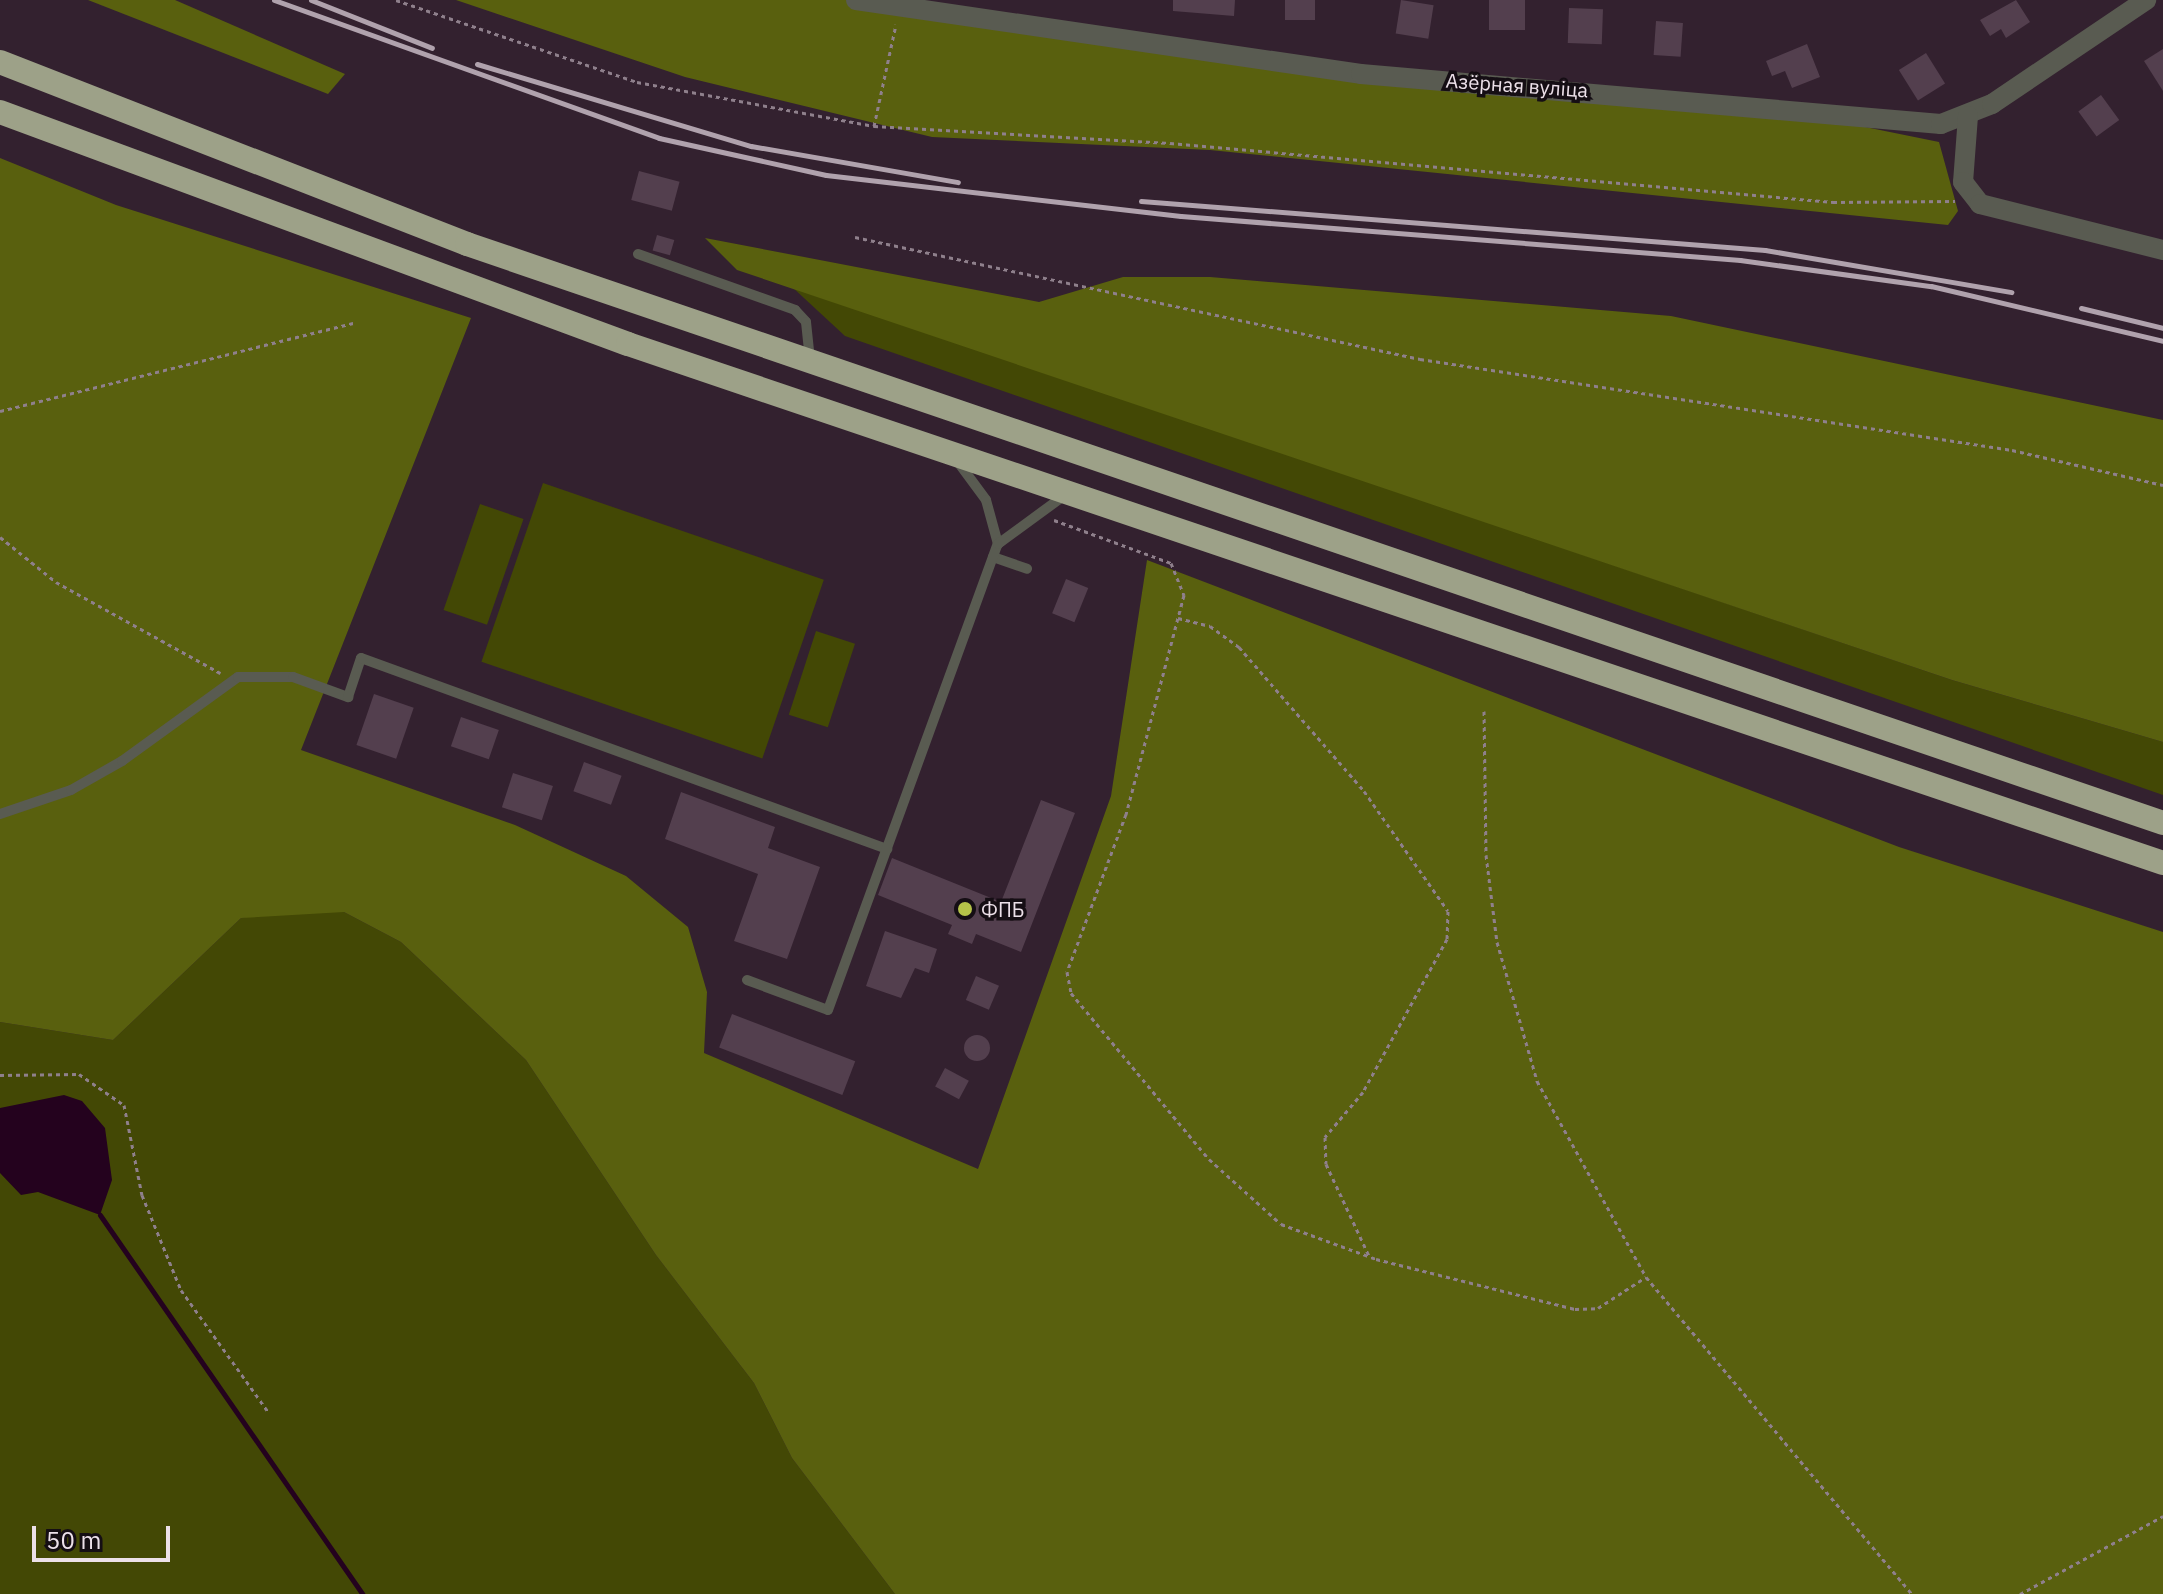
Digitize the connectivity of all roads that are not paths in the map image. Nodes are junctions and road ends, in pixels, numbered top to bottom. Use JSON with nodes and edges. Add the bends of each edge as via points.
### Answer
{"nodes":[{"id":1,"x":856,"y":0,"type":"edge"},
{"id":2,"x":2146,"y":0,"type":"edge"},
{"id":3,"x":0,"y":62,"type":"edge"},
{"id":4,"x":0,"y":112,"type":"edge"},
{"id":5,"x":1968,"y":116,"type":"junction"},
{"id":6,"x":2163,"y":250,"type":"edge"},
{"id":7,"x":638,"y":254,"type":"dead end"},
{"id":8,"x":810,"y":364,"type":"junction"},
{"id":9,"x":951,"y":454,"type":"junction"},
{"id":10,"x":1069,"y":493,"type":"junction"},
{"id":11,"x":998,"y":544,"type":"junction"},
{"id":12,"x":993,"y":557,"type":"junction"},
{"id":13,"x":1027,"y":569,"type":"dead end"},
{"id":14,"x":0,"y":814,"type":"edge"},
{"id":15,"x":2163,"y":823,"type":"edge"},
{"id":16,"x":887,"y":849,"type":"junction"},
{"id":17,"x":2163,"y":863,"type":"edge"},
{"id":18,"x":747,"y":980,"type":"dead end"}],
"edges":[{"from":1,"to":5,"type":"street","name":"Азёрная вуліца","via":[[1126,34],[1361,74],[1742,102],[1914,124]]},
{"from":2,"to":5,"type":"street","name":"Азёрная вуліца"},
{"from":3,"to":8,"type":"highway","via":[[467,244]]},
{"from":4,"to":9,"type":"highway","via":[[284,223]]},
{"from":5,"to":6,"type":"street","via":[[1963,182],[1980,204]]},
{"from":7,"to":8,"type":"lane","via":[[795,310],[806,322]]},
{"from":8,"to":15,"type":"highway"},
{"from":9,"to":10,"type":"highway"},
{"from":9,"to":11,"type":"lane","via":[[982,493]]},
{"from":10,"to":11,"type":"lane","via":[[1034,512]]},
{"from":10,"to":17,"type":"highway"},
{"from":11,"to":12,"type":"lane"},
{"from":12,"to":13,"type":"lane"},
{"from":12,"to":16,"type":"lane"},
{"from":14,"to":16,"type":"lane","via":[[71,790],[122,761],[238,677],[293,677],[348,697],[361,658]]},
{"from":16,"to":18,"type":"lane","via":[[828,1010]]}]}
